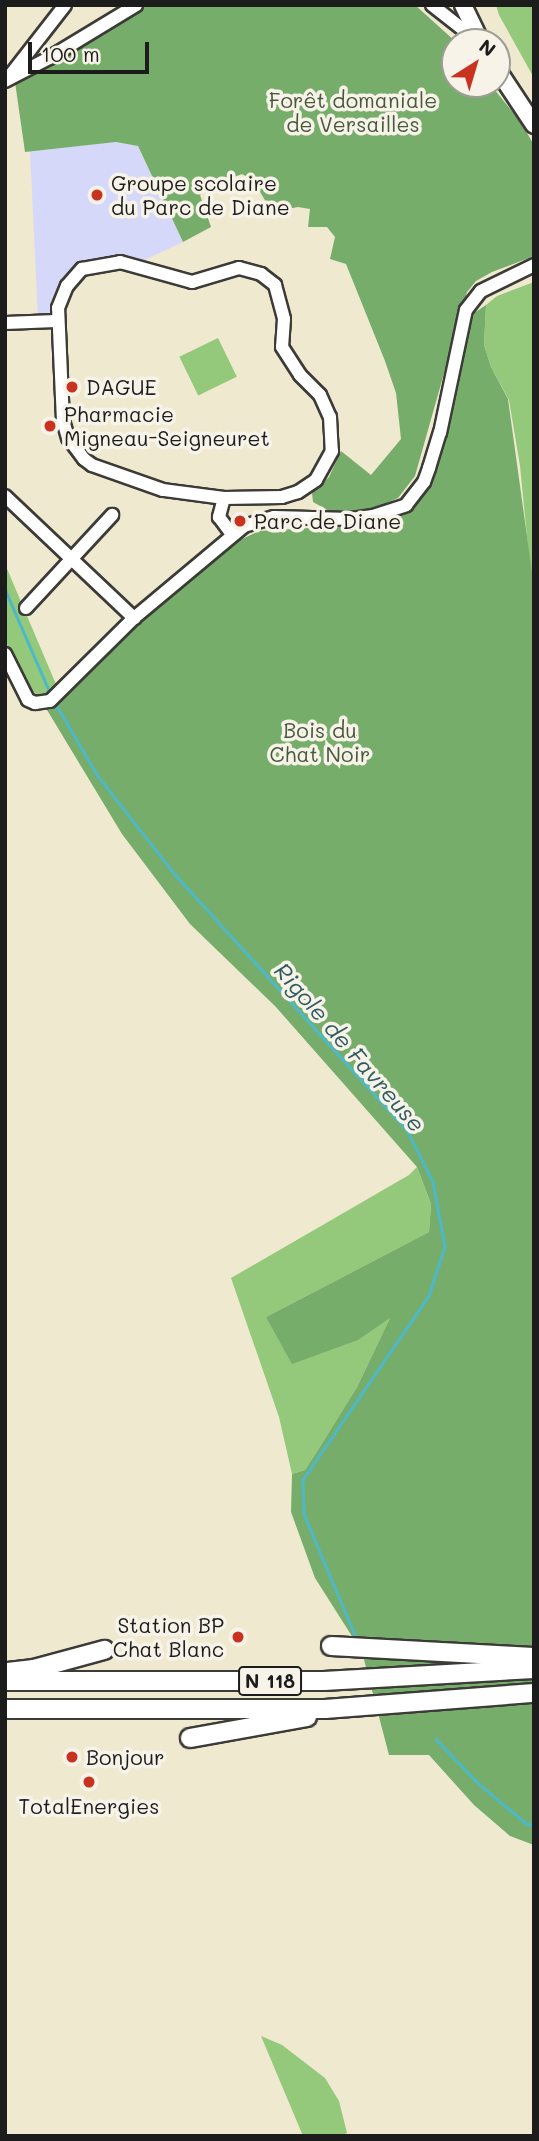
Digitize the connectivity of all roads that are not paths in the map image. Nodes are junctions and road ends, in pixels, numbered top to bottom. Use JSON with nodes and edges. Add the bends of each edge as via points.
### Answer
{"nodes":[{"id":1,"x":65,"y":5,"type":"edge"},
{"id":2,"x":136,"y":5,"type":"edge"},
{"id":3,"x":432,"y":5,"type":"edge"},
{"id":4,"x":463,"y":5,"type":"edge"},
{"id":5,"x":462,"y":28,"type":"edge"},
{"id":6,"x":474,"y":28,"type":"edge"},
{"id":7,"x":16,"y":70,"type":"junction"},
{"id":8,"x":6,"y":81,"type":"edge"},
{"id":9,"x":511,"y":90,"type":"edge"},
{"id":10,"x":534,"y":125,"type":"edge"},
{"id":11,"x":534,"y":265,"type":"edge"},
{"id":12,"x":56,"y":321,"type":"junction"},
{"id":13,"x":5,"y":323,"type":"edge"},
{"id":14,"x":5,"y":496,"type":"edge"},
{"id":15,"x":223,"y":498,"type":"junction"},
{"id":16,"x":112,"y":515,"type":"dead end"},
{"id":17,"x":232,"y":534,"type":"junction"},
{"id":18,"x":72,"y":559,"type":"junction"},
{"id":19,"x":26,"y":608,"type":"dead end"},
{"id":20,"x":134,"y":618,"type":"junction"},
{"id":21,"x":5,"y":654,"type":"edge"},
{"id":22,"x":331,"y":1646,"type":"dead end"},
{"id":23,"x":104,"y":1650,"type":"dead end"},
{"id":24,"x":534,"y":1657,"type":"edge"},
{"id":25,"x":534,"y":1670,"type":"edge"},
{"id":26,"x":5,"y":1672,"type":"edge"},
{"id":27,"x":5,"y":1681,"type":"edge"},
{"id":28,"x":534,"y":1693,"type":"edge"},
{"id":29,"x":5,"y":1709,"type":"edge"},
{"id":30,"x":325,"y":1709,"type":"junction"},
{"id":31,"x":190,"y":1738,"type":"dead end"}],
"edges":[{"from":1,"to":7,"type":"street"},
{"from":2,"to":7,"type":"street","via":[[49,58]]},
{"from":3,"to":5,"type":"street"},
{"from":4,"to":6,"type":"main road"},
{"from":7,"to":8,"type":"street"},
{"from":9,"to":10,"type":"main road"},
{"from":11,"to":17,"type":"street","via":[[481,290],[466,310],[440,433],[424,482],[406,505],[351,519],[262,519]]},
{"from":12,"to":13,"type":"street"},
{"from":12,"to":15,"type":"street","via":[[62,421],[84,459],[163,490]]},
{"from":12,"to":15,"type":"street","via":[[67,286],[82,269],[95,265],[120,262],[192,282],[239,268],[270,280],[284,319],[282,347],[320,395],[330,417],[332,451],[316,480],[298,492],[282,497]]},
{"from":14,"to":18,"type":"street"},
{"from":15,"to":17,"type":"street","via":[[219,517]]},
{"from":16,"to":18,"type":"street"},
{"from":17,"to":20,"type":"street"},
{"from":18,"to":19,"type":"street"},
{"from":18,"to":20,"type":"street"},
{"from":20,"to":21,"type":"street","via":[[50,701],[31,701],[24,695]]},
{"from":22,"to":24,"type":"highway"},
{"from":23,"to":26,"type":"highway"},
{"from":25,"to":27,"type":"highway","number":"N 118","via":[[324,1681]]},
{"from":28,"to":30,"type":"highway","number":"N 118"},
{"from":29,"to":30,"type":"highway","number":"N 118"},
{"from":30,"to":31,"type":"highway","via":[[305,1717]]}]}
